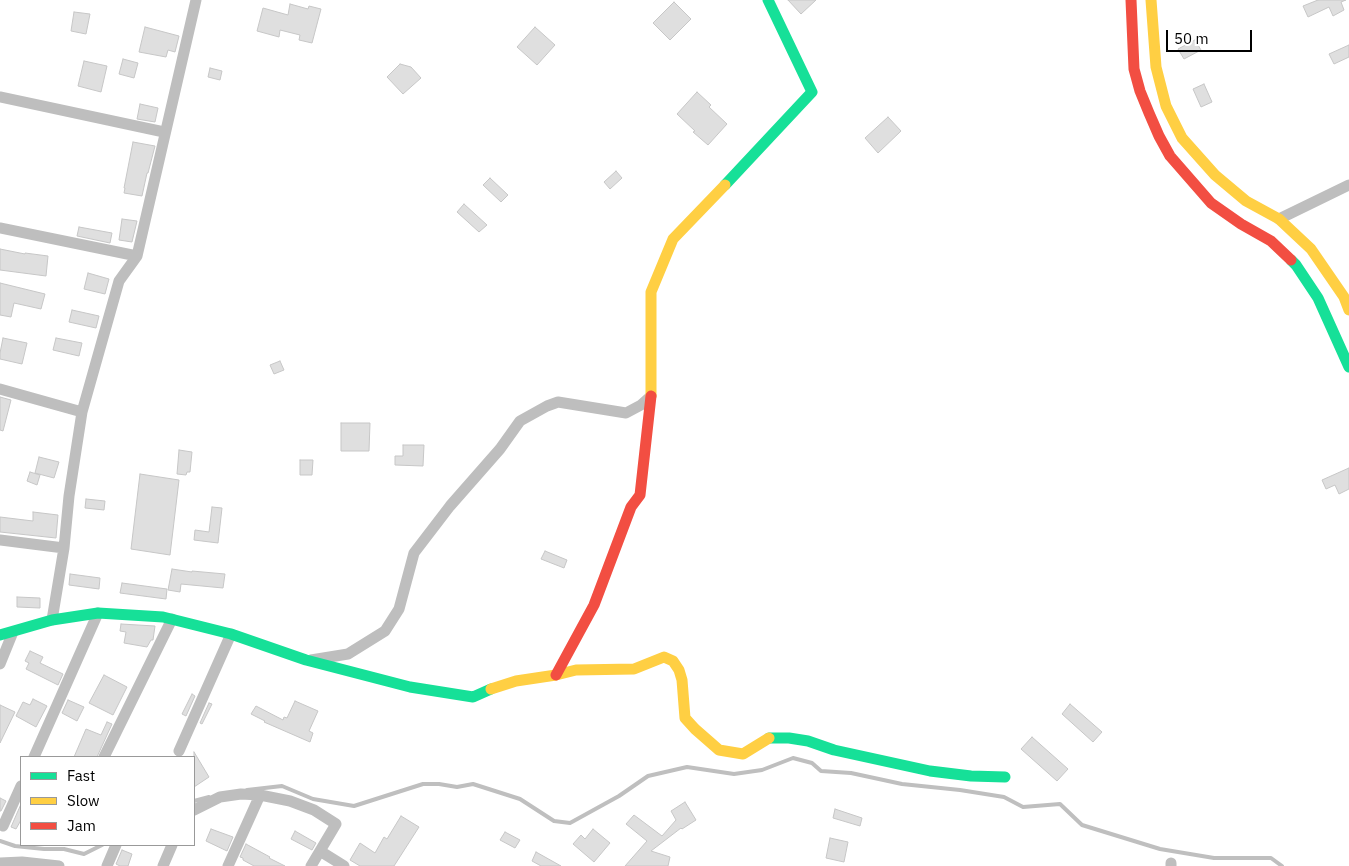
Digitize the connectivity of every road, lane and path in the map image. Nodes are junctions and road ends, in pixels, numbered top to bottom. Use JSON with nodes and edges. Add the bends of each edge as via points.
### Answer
{"nodes":[{"id":1,"x":196,"y":0,"type":"edge"},
{"id":2,"x":768,"y":0,"type":"edge"},
{"id":3,"x":1131,"y":0,"type":"edge"},
{"id":4,"x":1151,"y":0,"type":"edge"},
{"id":5,"x":0,"y":97,"type":"edge"},
{"id":6,"x":164,"y":132,"type":"junction"},
{"id":7,"x":1349,"y":185,"type":"edge"},
{"id":8,"x":1279,"y":219,"type":"junction"},
{"id":9,"x":0,"y":228,"type":"edge"},
{"id":10,"x":137,"y":256,"type":"junction"},
{"id":11,"x":1349,"y":310,"type":"edge"},
{"id":12,"x":1349,"y":367,"type":"edge"},
{"id":13,"x":0,"y":389,"type":"edge"},
{"id":14,"x":651,"y":396,"type":"junction"},
{"id":15,"x":82,"y":412,"type":"junction"},
{"id":16,"x":0,"y":540,"type":"edge"},
{"id":17,"x":64,"y":548,"type":"junction"},
{"id":18,"x":98,"y":613,"type":"junction"},
{"id":19,"x":172,"y":619,"type":"junction"},
{"id":20,"x":52,"y":620,"type":"junction"},
{"id":21,"x":13,"y":632,"type":"junction"},
{"id":22,"x":231,"y":634,"type":"junction"},
{"id":23,"x":0,"y":635,"type":"edge"},
{"id":24,"x":306,"y":660,"type":"junction"},
{"id":25,"x":0,"y":664,"type":"edge"},
{"id":26,"x":556,"y":675,"type":"junction"},
{"id":27,"x":179,"y":751,"type":"dead end"},
{"id":28,"x":34,"y":756,"type":"edge"},
{"id":29,"x":104,"y":756,"type":"edge"},
{"id":30,"x":1005,"y":776,"type":"dead end"},
{"id":31,"x":20,"y":788,"type":"edge"},
{"id":32,"x":260,"y":795,"type":"junction"},
{"id":33,"x":195,"y":810,"type":"edge"},
{"id":34,"x":3,"y":826,"type":"dead end"},
{"id":35,"x":116,"y":846,"type":"edge"},
{"id":36,"x":172,"y":846,"type":"edge"},
{"id":37,"x":320,"y":851,"type":"junction"},
{"id":38,"x":2,"y":864,"type":"edge"},
{"id":39,"x":59,"y":866,"type":"edge"},
{"id":40,"x":107,"y":866,"type":"edge"},
{"id":41,"x":163,"y":866,"type":"edge"},
{"id":42,"x":228,"y":866,"type":"edge"},
{"id":43,"x":311,"y":866,"type":"edge"},
{"id":44,"x":344,"y":866,"type":"edge"}],
"edges":[{"from":1,"to":6,"type":"street"},
{"from":2,"to":14,"type":"street","via":[[812,92],[673,239],[651,292]]},
{"from":3,"to":12,"type":"street","via":[[1134,69],[1149,113],[1170,156],[1211,203],[1271,241],[1296,265],[1318,298]]},
{"from":4,"to":8,"type":"street","via":[[1156,67],[1166,106],[1182,138],[1216,175],[1246,200]]},
{"from":5,"to":6,"type":"street"},
{"from":6,"to":10,"type":"street"},
{"from":7,"to":8,"type":"street"},
{"from":8,"to":11,"type":"street","via":[[1311,249]]},
{"from":9,"to":10,"type":"street"},
{"from":10,"to":15,"type":"street","via":[[119,281]]},
{"from":13,"to":15,"type":"street"},
{"from":14,"to":24,"type":"street","via":[[626,413],[558,402],[520,421],[414,553],[399,609],[385,631],[348,654]]},
{"from":14,"to":26,"type":"street","via":[[640,495],[631,507],[594,605]]},
{"from":15,"to":17,"type":"street"},
{"from":16,"to":17,"type":"street"},
{"from":17,"to":20,"type":"street"},
{"from":18,"to":19,"type":"street"},
{"from":18,"to":20,"type":"street"},
{"from":18,"to":28,"type":"street"},
{"from":19,"to":22,"type":"street"},
{"from":19,"to":29,"type":"street"},
{"from":20,"to":21,"type":"street"},
{"from":21,"to":23,"type":"street"},
{"from":21,"to":25,"type":"street"},
{"from":22,"to":24,"type":"street"},
{"from":22,"to":27,"type":"street"},
{"from":24,"to":26,"type":"street","via":[[410,686],[473,697],[516,681]]},
{"from":26,"to":30,"type":"street","via":[[576,670],[634,669],[664,657],[673,661],[679,670],[685,718],[719,750],[743,754],[769,738],[789,738],[930,770],[971,776]]},
{"from":31,"to":34,"type":"street"},
{"from":32,"to":33,"type":"street","via":[[220,797]]},
{"from":32,"to":37,"type":"street","via":[[314,810],[336,824]]},
{"from":32,"to":42,"type":"street"},
{"from":35,"to":40,"type":"street"},
{"from":36,"to":41,"type":"street"},
{"from":37,"to":43,"type":"street"},
{"from":37,"to":44,"type":"street"},
{"from":38,"to":39,"type":"street","via":[[22,862]]}]}
